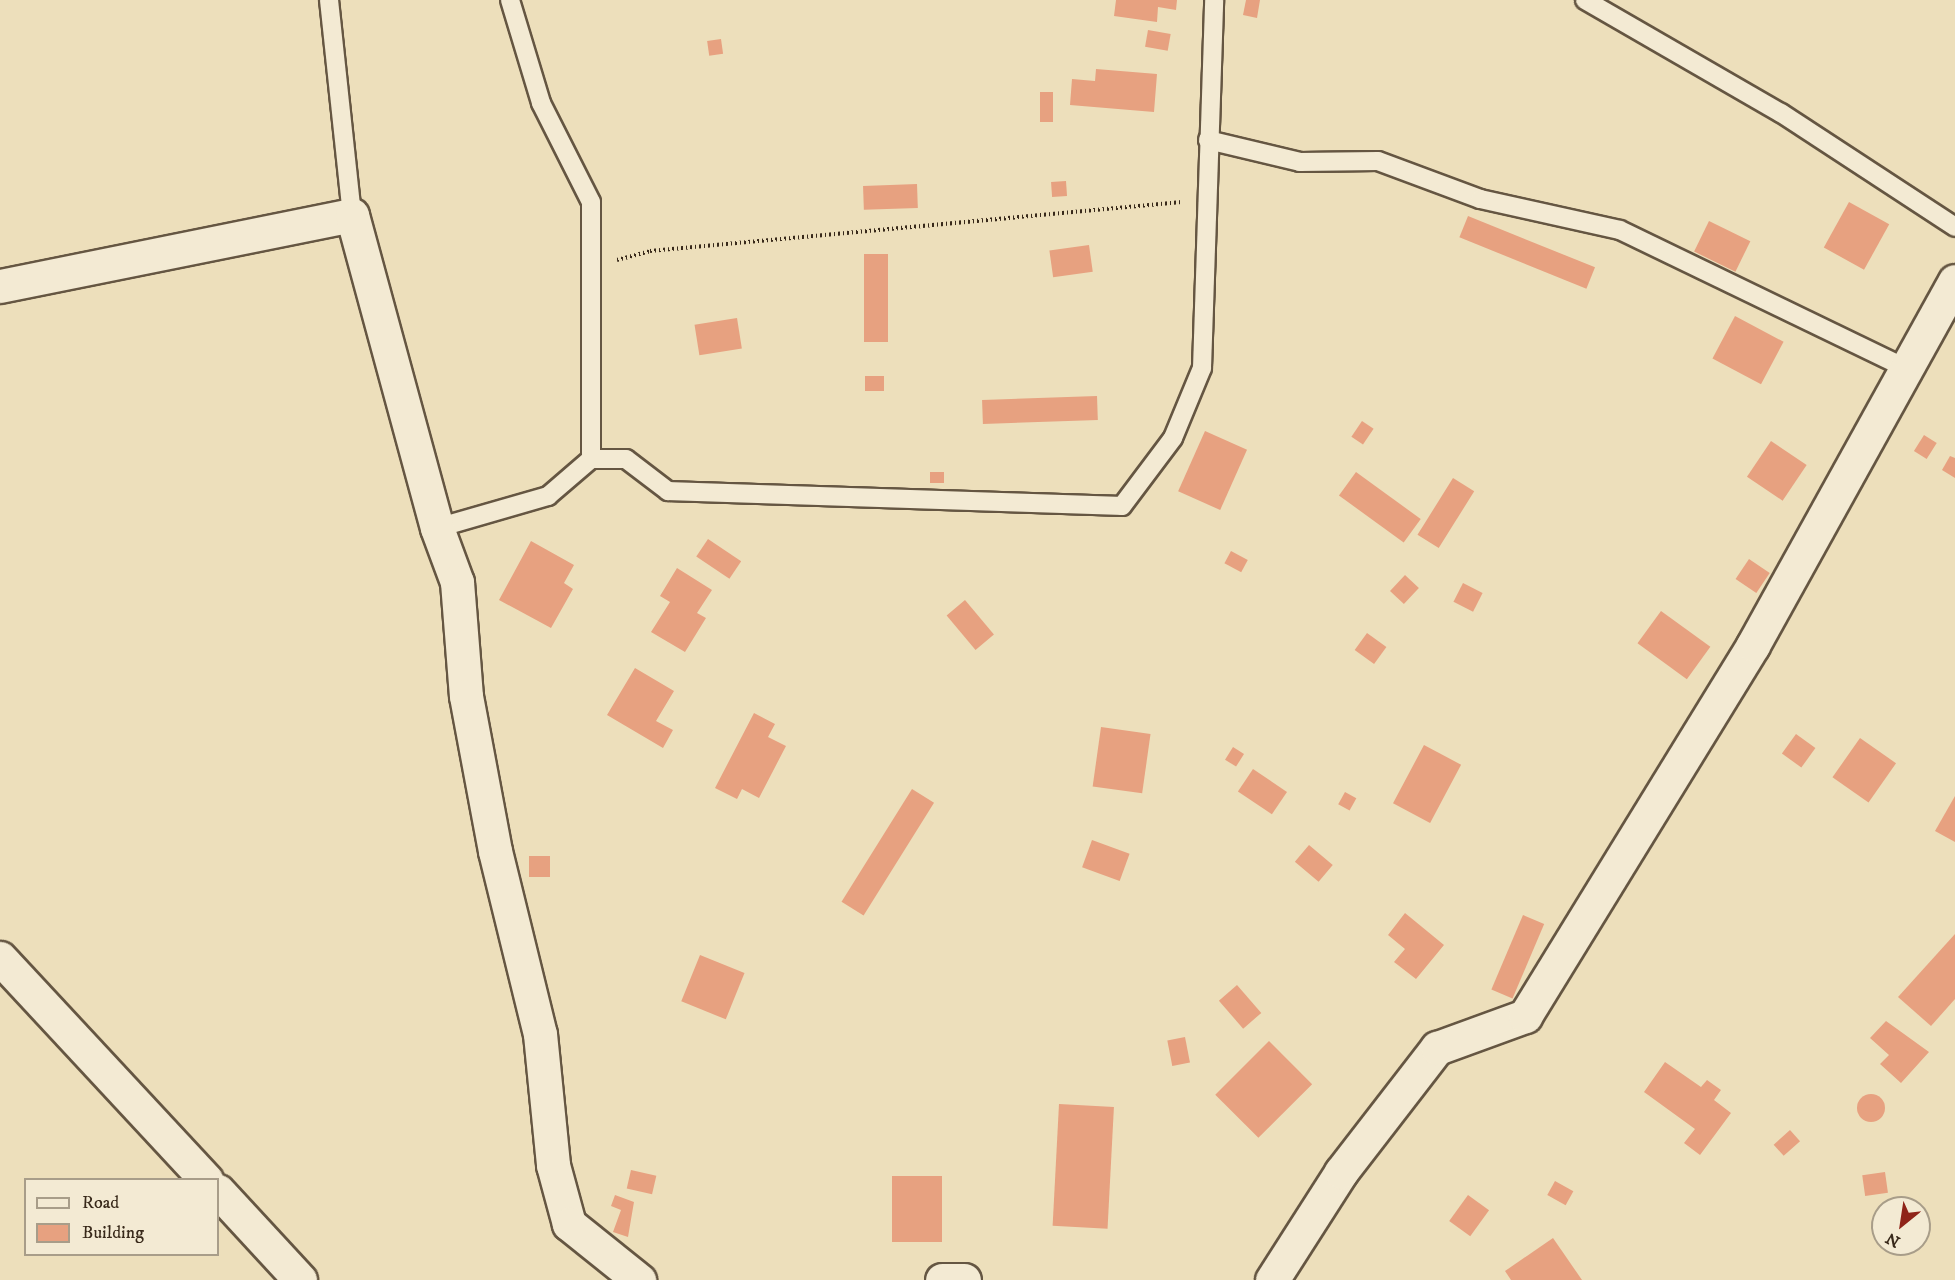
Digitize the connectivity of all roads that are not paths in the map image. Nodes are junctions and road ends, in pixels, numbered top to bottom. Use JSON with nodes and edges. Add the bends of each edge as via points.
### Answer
{"nodes":[{"id":1,"x":329,"y":0,"type":"edge"},
{"id":2,"x":510,"y":0,"type":"edge"},
{"id":3,"x":1214,"y":0,"type":"edge"},
{"id":4,"x":1585,"y":0,"type":"edge"},
{"id":5,"x":1208,"y":140,"type":"junction"},
{"id":6,"x":352,"y":215,"type":"junction"},
{"id":7,"x":1955,"y":227,"type":"edge"},
{"id":8,"x":1955,"y":281,"type":"edge"},
{"id":9,"x":0,"y":286,"type":"edge"},
{"id":10,"x":1907,"y":369,"type":"junction"},
{"id":11,"x":591,"y":459,"type":"junction"},
{"id":12,"x":437,"y":528,"type":"junction"},
{"id":13,"x":0,"y":958,"type":"edge"},
{"id":14,"x":205,"y":1178,"type":"edge"},
{"id":15,"x":219,"y":1192,"type":"edge"},
{"id":16,"x":619,"y":1275,"type":"edge"},
{"id":17,"x":300,"y":1280,"type":"edge"},
{"id":18,"x":942,"y":1280,"type":"edge"},
{"id":19,"x":964,"y":1280,"type":"edge"},
{"id":20,"x":1272,"y":1280,"type":"edge"}],
"edges":[{"from":1,"to":6,"type":"lane"},
{"from":2,"to":11,"type":"lane","via":[[541,103],[591,202]]},
{"from":3,"to":5,"type":"lane"},
{"from":4,"to":7,"type":"lane","via":[[1781,113]]},
{"from":5,"to":10,"type":"lane","via":[[1299,162],[1378,161],[1480,199],[1620,230]]},
{"from":5,"to":11,"type":"lane","via":[[1202,368],[1173,438],[1122,506],[668,491],[626,459]]},
{"from":6,"to":9,"type":"street"},
{"from":6,"to":12,"type":"street"},
{"from":8,"to":10,"type":"street"},
{"from":10,"to":20,"type":"street","via":[[1753,645],[1525,1016],[1437,1048],[1341,1172]]},
{"from":11,"to":12,"type":"lane","via":[[548,496]]},
{"from":12,"to":16,"type":"street","via":[[458,582],[466,696],[495,851],[540,1034],[553,1165],[569,1224]]},
{"from":13,"to":14,"type":"street"},
{"from":15,"to":17,"type":"street"},
{"from":18,"to":19,"type":"street"}]}
